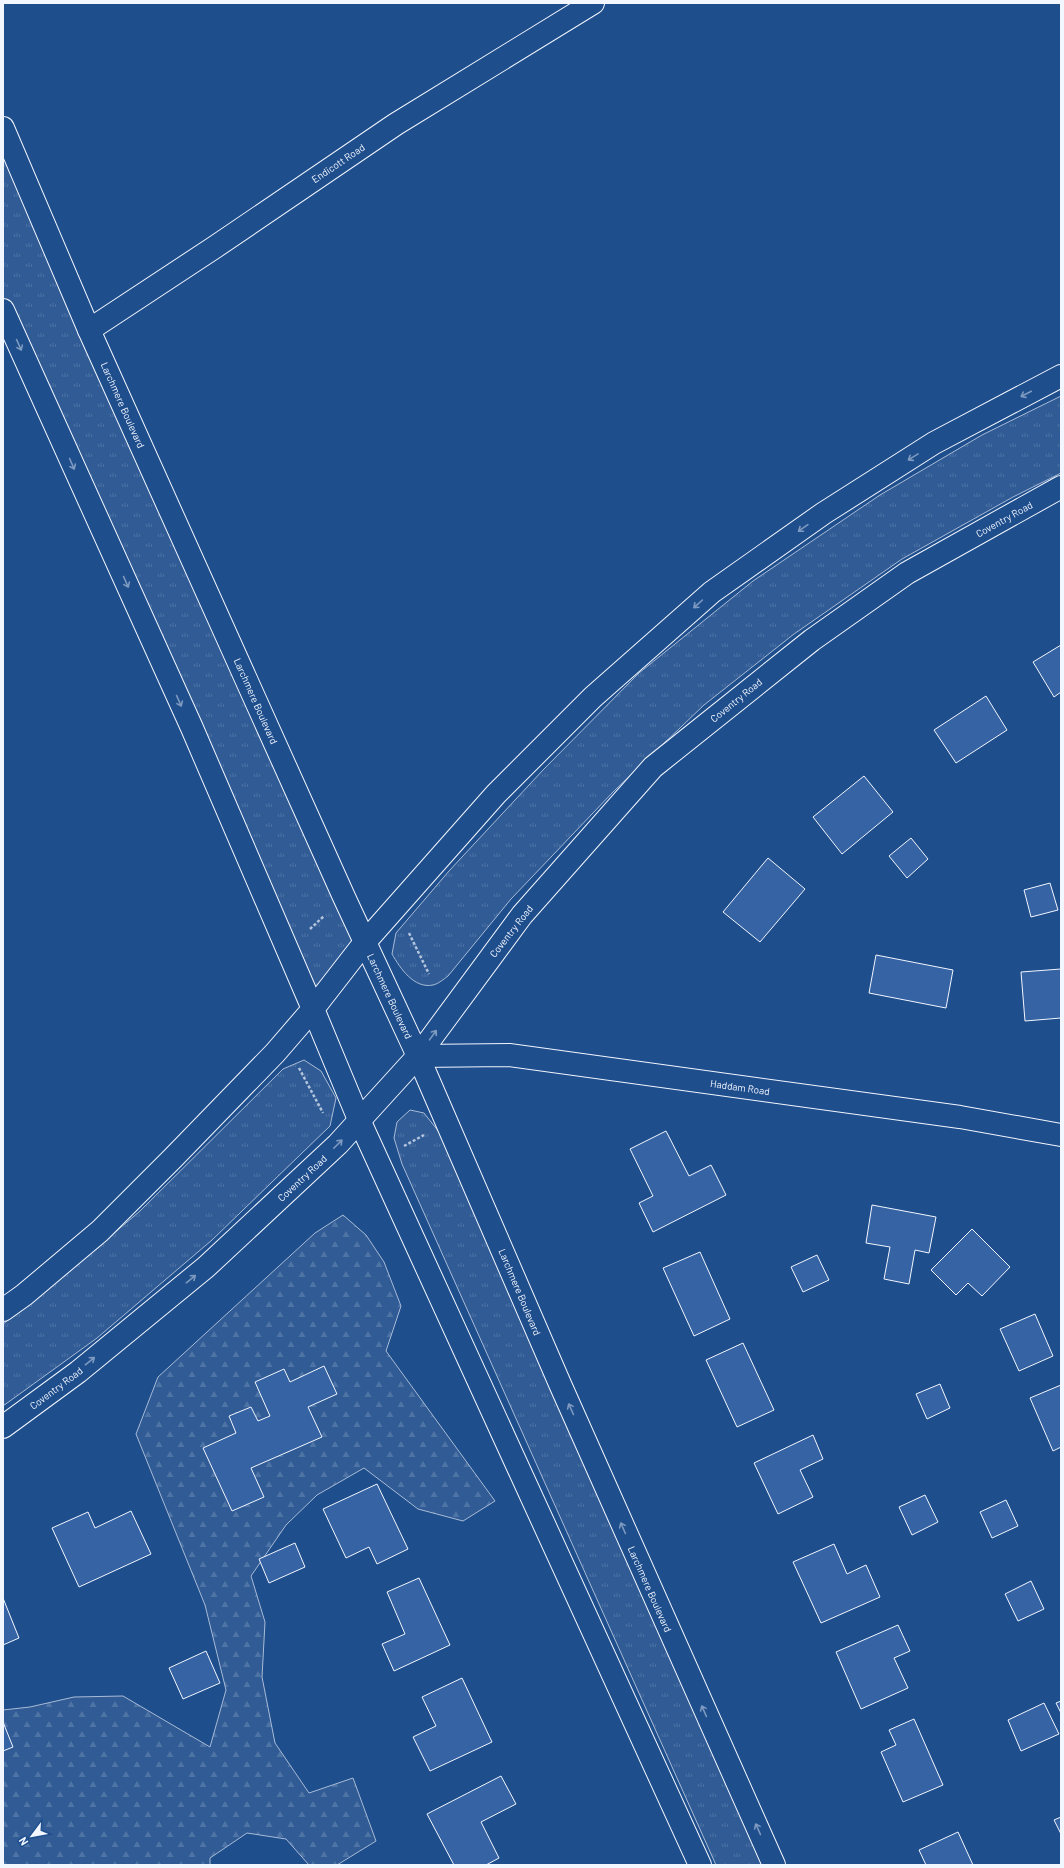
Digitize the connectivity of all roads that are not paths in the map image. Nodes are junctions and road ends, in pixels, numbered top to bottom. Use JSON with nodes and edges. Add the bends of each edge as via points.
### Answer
{"nodes":[{"id":1,"x":593,"y":3,"type":"edge"},
{"id":2,"x":3,"y":128,"type":"edge"},
{"id":3,"x":3,"y":310,"type":"edge"},
{"id":4,"x":89,"y":330,"type":"junction"},
{"id":5,"x":1061,"y":376,"type":"edge"},
{"id":6,"x":1061,"y":487,"type":"edge"},
{"id":7,"x":365,"y":942,"type":"junction"},
{"id":8,"x":314,"y":1009,"type":"junction"},
{"id":9,"x":418,"y":1056,"type":"junction"},
{"id":10,"x":360,"y":1122,"type":"junction"},
{"id":11,"x":1061,"y":1135,"type":"edge"},
{"id":12,"x":3,"y":1310,"type":"edge"},
{"id":13,"x":3,"y":1426,"type":"edge"},
{"id":14,"x":700,"y":1865,"type":"edge"},
{"id":15,"x":774,"y":1865,"type":"edge"}],
"edges":[{"from":1,"to":4,"type":"street","name":"Endicott Road","via":[[396,124]]},
{"from":2,"to":4,"type":"street","name":"Larchmere Boulevard"},
{"from":3,"to":8,"type":"street","one_way":true,"via":[[192,728]]},
{"from":4,"to":7,"type":"street","name":"Larchmere Boulevard"},
{"from":5,"to":7,"type":"street","one_way":true,"via":[[934,444],[824,513],[712,592],[593,697],[496,794]]},
{"from":9,"to":6,"type":"street","name":"Coventry Road","one_way":true,"via":[[522,915],[653,767],[812,640],[907,573]]},
{"from":7,"to":8,"type":"street"},
{"from":7,"to":9,"type":"street","name":"Larchmere Boulevard"},
{"from":8,"to":10,"type":"street"},
{"from":8,"to":12,"type":"street","via":[[270,1058],[100,1231]]},
{"from":9,"to":10,"type":"street","name":"Coventry Road"},
{"from":9,"to":11,"type":"street","name":"Haddam Road","via":[[509,1055],[960,1117]]},
{"from":15,"to":9,"type":"street","name":"Larchmere Boulevard","one_way":true,"via":[[560,1384]]},
{"from":13,"to":10,"type":"street","name":"Coventry Road","one_way":true,"via":[[78,1372],[206,1267]]},
{"from":10,"to":14,"type":"street"}]}
